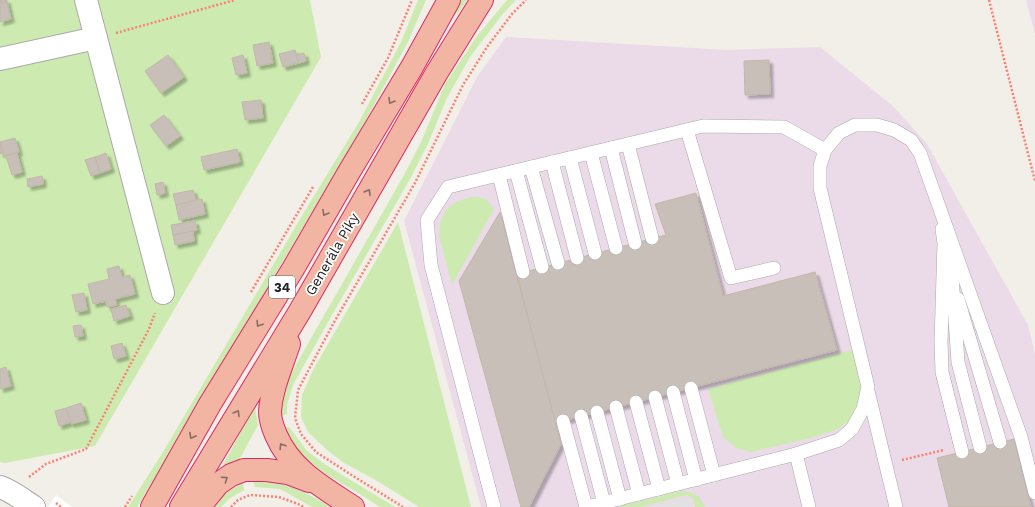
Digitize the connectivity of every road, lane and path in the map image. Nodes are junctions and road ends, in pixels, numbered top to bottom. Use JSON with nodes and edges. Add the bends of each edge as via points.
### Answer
{"nodes":[{"id":1,"x":86,"y":0,"type":"edge"},
{"id":2,"x":235,"y":0,"type":"edge"},
{"id":3,"x":412,"y":0,"type":"edge"},
{"id":4,"x":437,"y":0,"type":"edge"},
{"id":5,"x":449,"y":0,"type":"edge"},
{"id":6,"x":482,"y":0,"type":"edge"},
{"id":7,"x":498,"y":0,"type":"edge"},
{"id":8,"x":526,"y":0,"type":"edge"},
{"id":9,"x":988,"y":0,"type":"edge"},
{"id":10,"x":96,"y":38,"type":"junction"},
{"id":11,"x":0,"y":59,"type":"edge"},
{"id":12,"x":412,"y":67,"type":"junction"},
{"id":13,"x":436,"y":74,"type":"junction"},
{"id":14,"x":360,"y":109,"type":"dead end"},
{"id":15,"x":687,"y":130,"type":"junction"},
{"id":16,"x":628,"y":144,"type":"junction"},
{"id":17,"x":611,"y":148,"type":"junction"},
{"id":18,"x":825,"y":150,"type":"junction"},
{"id":19,"x":591,"y":153,"type":"junction"},
{"id":20,"x":570,"y":158,"type":"junction"},
{"id":21,"x":552,"y":162,"type":"junction"},
{"id":22,"x":532,"y":167,"type":"junction"},
{"id":23,"x":516,"y":171,"type":"junction"},
{"id":24,"x":499,"y":175,"type":"junction"},
{"id":25,"x":1035,"y":181,"type":"edge"},
{"id":26,"x":314,"y":186,"type":"dead end"},
{"id":27,"x":939,"y":205,"type":"junction"},
{"id":28,"x":652,"y":238,"type":"dead end"},
{"id":29,"x":944,"y":242,"type":"junction"},
{"id":30,"x":635,"y":243,"type":"dead end"},
{"id":31,"x":616,"y":248,"type":"dead end"},
{"id":32,"x":595,"y":253,"type":"dead end"},
{"id":33,"x":577,"y":258,"type":"dead end"},
{"id":34,"x":558,"y":263,"type":"dead end"},
{"id":35,"x":542,"y":267,"type":"dead end"},
{"id":36,"x":774,"y":268,"type":"dead end"},
{"id":37,"x":523,"y":272,"type":"dead end"},
{"id":38,"x":952,"y":276,"type":"junction"},
{"id":39,"x":163,"y":293,"type":"dead end"},
{"id":40,"x":250,"y":294,"type":"dead end"},
{"id":41,"x":300,"y":311,"type":"junction"},
{"id":42,"x":149,"y":329,"type":"dead end"},
{"id":43,"x":868,"y":387,"type":"junction"},
{"id":44,"x":691,"y":388,"type":"dead end"},
{"id":45,"x":673,"y":392,"type":"dead end"},
{"id":46,"x":655,"y":397,"type":"dead end"},
{"id":47,"x":636,"y":402,"type":"dead end"},
{"id":48,"x":616,"y":407,"type":"dead end"},
{"id":49,"x":597,"y":412,"type":"dead end"},
{"id":50,"x":581,"y":416,"type":"dead end"},
{"id":51,"x":563,"y":421,"type":"dead end"},
{"id":52,"x":1000,"y":442,"type":"dead end"},
{"id":53,"x":980,"y":447,"type":"dead end"},
{"id":54,"x":961,"y":449,"type":"joint"},
{"id":55,"x":796,"y":454,"type":"junction"},
{"id":56,"x":886,"y":464,"type":"junction"},
{"id":57,"x":714,"y":475,"type":"junction"},
{"id":58,"x":696,"y":480,"type":"junction"},
{"id":59,"x":318,"y":484,"type":"junction"},
{"id":60,"x":678,"y":484,"type":"junction"},
{"id":61,"x":659,"y":489,"type":"junction"},
{"id":62,"x":8,"y":491,"type":"edge"},
{"id":63,"x":134,"y":491,"type":"dead end"},
{"id":64,"x":1035,"y":493,"type":"edge"},
{"id":65,"x":639,"y":494,"type":"junction"},
{"id":66,"x":620,"y":499,"type":"junction"},
{"id":67,"x":604,"y":503,"type":"junction"},
{"id":68,"x":34,"y":507,"type":"edge"},
{"id":69,"x":125,"y":507,"type":"edge"},
{"id":70,"x":152,"y":507,"type":"edge"},
{"id":71,"x":181,"y":507,"type":"edge"},
{"id":72,"x":199,"y":507,"type":"edge"},
{"id":73,"x":231,"y":507,"type":"edge"},
{"id":74,"x":304,"y":507,"type":"edge"},
{"id":75,"x":352,"y":507,"type":"edge"},
{"id":76,"x":404,"y":507,"type":"edge"},
{"id":77,"x":494,"y":507,"type":"edge"},
{"id":78,"x":586,"y":507,"type":"edge"},
{"id":79,"x":809,"y":507,"type":"edge"},
{"id":80,"x":896,"y":507,"type":"edge"}],
"edges":[{"from":1,"to":10,"type":"street"},
{"from":2,"to":10,"type":"path"},
{"from":3,"to":14,"type":"path","via":[[388,58]]},
{"from":4,"to":12,"type":"highway"},
{"from":5,"to":12,"type":"highway","name":"Generála Píky","number":"34"},
{"from":6,"to":13,"type":"highway","name":"Generála Píky","number":"34"},
{"from":7,"to":13,"type":"highway","number":"34"},
{"from":8,"to":76,"type":"path","via":[[486,48],[464,85],[415,182],[298,390],[295,418],[301,434],[316,452]]},
{"from":9,"to":25,"type":"path"},
{"from":10,"to":11,"type":"street"},
{"from":10,"to":39,"type":"street"},
{"from":12,"to":70,"type":"highway","name":"Generála Píky","number":"34","one_way":true,"via":[[210,404]]},
{"from":41,"to":13,"type":"highway","name":"Generála Píky","number":"34","one_way":true},
{"from":15,"to":16,"type":"lane"},
{"from":15,"to":18,"type":"lane","via":[[703,126],[784,127]]},
{"from":15,"to":36,"type":"lane","via":[[731,278]]},
{"from":16,"to":17,"type":"lane"},
{"from":16,"to":28,"type":"lane"},
{"from":17,"to":19,"type":"lane"},
{"from":17,"to":30,"type":"lane"},
{"from":18,"to":27,"type":"lane","via":[[839,133],[855,125],[877,125],[894,130],[911,140],[920,153]]},
{"from":18,"to":43,"type":"lane","via":[[820,166],[820,188]]},
{"from":19,"to":20,"type":"lane"},
{"from":19,"to":31,"type":"lane"},
{"from":20,"to":21,"type":"lane"},
{"from":20,"to":32,"type":"lane"},
{"from":21,"to":22,"type":"lane"},
{"from":21,"to":33,"type":"lane"},
{"from":22,"to":23,"type":"lane"},
{"from":22,"to":34,"type":"lane"},
{"from":23,"to":24,"type":"lane"},
{"from":23,"to":35,"type":"lane"},
{"from":24,"to":37,"type":"lane"},
{"from":24,"to":77,"type":"lane","via":[[448,187],[427,220],[432,265]]},
{"from":26,"to":40,"type":"path"},
{"from":27,"to":29,"type":"lane"},
{"from":27,"to":64,"type":"lane","via":[[1020,437]]},
{"from":29,"to":38,"type":"lane"},
{"from":29,"to":54,"type":"lane","via":[[942,372]]},
{"from":38,"to":52,"type":"lane"},
{"from":38,"to":53,"type":"lane","via":[[958,362]]},
{"from":59,"to":41,"type":"highway","one_way":true,"via":[[295,465],[280,444],[272,426],[270,412],[272,396]]},
{"from":71,"to":41,"type":"highway","name":"Generála Píky","number":"34","one_way":true},
{"from":42,"to":62,"type":"path","via":[[86,449],[46,464]]},
{"from":43,"to":55,"type":"lane","via":[[863,409],[852,429],[839,440]]},
{"from":43,"to":56,"type":"lane"},
{"from":44,"to":57,"type":"lane"},
{"from":45,"to":58,"type":"lane"},
{"from":46,"to":60,"type":"lane"},
{"from":47,"to":61,"type":"lane"},
{"from":48,"to":65,"type":"lane"},
{"from":49,"to":66,"type":"lane"},
{"from":50,"to":67,"type":"lane"},
{"from":51,"to":78,"type":"lane"},
{"from":54,"to":56,"type":"path"},
{"from":55,"to":57,"type":"lane"},
{"from":55,"to":79,"type":"lane"},
{"from":56,"to":80,"type":"lane"},
{"from":57,"to":58,"type":"lane"},
{"from":58,"to":60,"type":"lane"},
{"from":72,"to":59,"type":"highway","one_way":true,"via":[[218,484],[244,470],[288,473]]},
{"from":59,"to":75,"type":"highway"},
{"from":60,"to":61,"type":"lane"},
{"from":61,"to":65,"type":"lane"},
{"from":62,"to":68,"type":"street"},
{"from":63,"to":69,"type":"path"},
{"from":65,"to":66,"type":"lane"},
{"from":66,"to":67,"type":"lane"},
{"from":67,"to":78,"type":"lane"},
{"from":73,"to":74,"type":"path","via":[[238,500],[250,495],[279,497]]}]}
